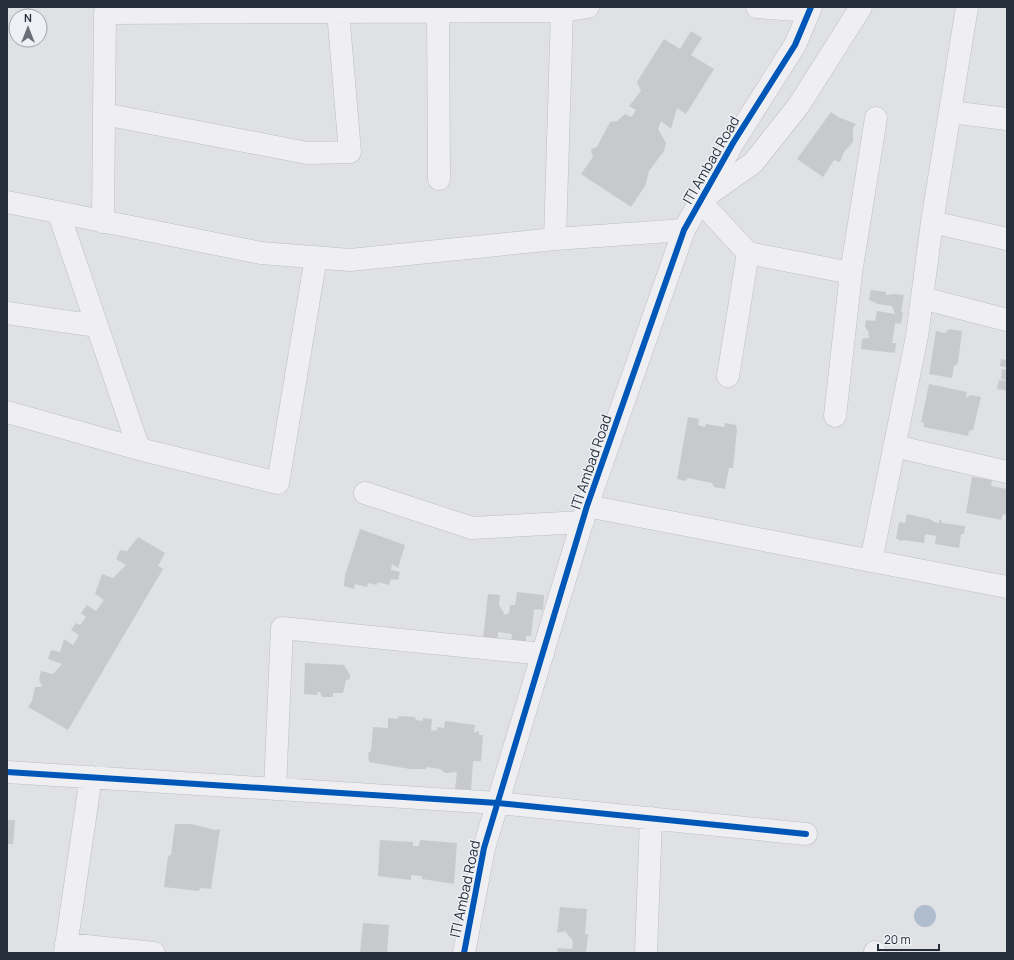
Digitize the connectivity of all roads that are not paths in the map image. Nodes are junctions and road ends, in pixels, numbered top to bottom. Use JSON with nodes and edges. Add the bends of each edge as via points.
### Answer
{"nodes":[{"id":1,"x":588,"y":7,"type":"edge"},
{"id":2,"x":757,"y":7,"type":"edge"},
{"id":3,"x":861,"y":7,"type":"edge"},
{"id":4,"x":966,"y":7,"type":"edge"},
{"id":5,"x":810,"y":9,"type":"edge"},
{"id":6,"x":197,"y":10,"type":"edge"},
{"id":7,"x":438,"y":11,"type":"junction"},
{"id":8,"x":562,"y":11,"type":"junction"},
{"id":9,"x":338,"y":12,"type":"junction"},
{"id":10,"x":950,"y":112,"type":"junction"},
{"id":11,"x":104,"y":114,"type":"junction"},
{"id":12,"x":876,"y":118,"type":"dead end"},
{"id":13,"x":1007,"y":119,"type":"edge"},
{"id":14,"x":439,"y":179,"type":"dead end"},
{"id":15,"x":701,"y":200,"type":"junction"},
{"id":16,"x":7,"y":202,"type":"edge"},
{"id":17,"x":59,"y":214,"type":"junction"},
{"id":18,"x":103,"y":222,"type":"junction"},
{"id":19,"x":932,"y":222,"type":"junction"},
{"id":20,"x":684,"y":230,"type":"junction"},
{"id":21,"x":555,"y":239,"type":"junction"},
{"id":22,"x":1007,"y":239,"type":"edge"},
{"id":23,"x":748,"y":252,"type":"junction"},
{"id":24,"x":316,"y":257,"type":"junction"},
{"id":25,"x":850,"y":273,"type":"junction"},
{"id":26,"x":922,"y":298,"type":"junction"},
{"id":27,"x":7,"y":313,"type":"edge"},
{"id":28,"x":1007,"y":320,"type":"edge"},
{"id":29,"x":97,"y":326,"type":"junction"},
{"id":30,"x":728,"y":376,"type":"dead end"},
{"id":31,"x":7,"y":412,"type":"edge"},
{"id":32,"x":835,"y":416,"type":"dead end"},
{"id":33,"x":894,"y":446,"type":"junction"},
{"id":34,"x":139,"y":449,"type":"junction"},
{"id":35,"x":1007,"y":472,"type":"edge"},
{"id":36,"x":365,"y":493,"type":"dead end"},
{"id":37,"x":585,"y":514,"type":"junction"},
{"id":38,"x":871,"y":561,"type":"junction"},
{"id":39,"x":1007,"y":587,"type":"edge"},
{"id":40,"x":543,"y":654,"type":"junction"},
{"id":41,"x":7,"y":772,"type":"edge"},
{"id":42,"x":91,"y":778,"type":"junction"},
{"id":43,"x":275,"y":789,"type":"junction"},
{"id":44,"x":498,"y":803,"type":"junction"},
{"id":45,"x":651,"y":818,"type":"junction"},
{"id":46,"x":806,"y":834,"type":"dead end"},
{"id":47,"x":65,"y":949,"type":"edge"},
{"id":48,"x":154,"y":953,"type":"edge"},
{"id":49,"x":464,"y":953,"type":"edge"},
{"id":50,"x":646,"y":953,"type":"edge"}],
"edges":[{"from":1,"to":8,"type":"street"},
{"from":2,"to":5,"type":"street"},
{"from":3,"to":15,"type":"street","via":[[799,105],[753,163]]},
{"from":4,"to":10,"type":"street"},
{"from":5,"to":15,"type":"street","name":"ITI Ambad Road","via":[[795,45],[733,143]]},
{"from":6,"to":9,"type":"street"},
{"from":6,"to":11,"type":"street","via":[[105,13]]},
{"from":7,"to":8,"type":"street"},
{"from":7,"to":9,"type":"street"},
{"from":7,"to":14,"type":"street"},
{"from":8,"to":21,"type":"street"},
{"from":9,"to":11,"type":"street","via":[[350,152],[307,153]]},
{"from":10,"to":13,"type":"street"},
{"from":10,"to":19,"type":"street"},
{"from":11,"to":18,"type":"street"},
{"from":12,"to":25,"type":"street"},
{"from":15,"to":20,"type":"street","name":"ITI Ambad Road"},
{"from":15,"to":23,"type":"street"},
{"from":16,"to":17,"type":"street"},
{"from":17,"to":18,"type":"street"},
{"from":17,"to":29,"type":"street"},
{"from":18,"to":24,"type":"street","via":[[261,253]]},
{"from":19,"to":22,"type":"street"},
{"from":19,"to":26,"type":"street"},
{"from":20,"to":21,"type":"street"},
{"from":20,"to":37,"type":"street","name":"ITI Ambad Road"},
{"from":21,"to":24,"type":"street","via":[[350,260]]},
{"from":23,"to":25,"type":"street"},
{"from":23,"to":30,"type":"street"},
{"from":24,"to":34,"type":"street","via":[[278,483]]},
{"from":25,"to":32,"type":"street"},
{"from":26,"to":28,"type":"street"},
{"from":26,"to":33,"type":"street","via":[[917,336]]},
{"from":27,"to":29,"type":"street"},
{"from":29,"to":34,"type":"street"},
{"from":31,"to":34,"type":"street"},
{"from":33,"to":35,"type":"street"},
{"from":33,"to":38,"type":"street"},
{"from":36,"to":37,"type":"street","via":[[472,528]]},
{"from":37,"to":38,"type":"street"},
{"from":37,"to":40,"type":"street","name":"ITI Ambad Road"},
{"from":38,"to":39,"type":"street"},
{"from":40,"to":43,"type":"street","via":[[282,628]]},
{"from":40,"to":44,"type":"street","name":"ITI Ambad Road"},
{"from":41,"to":42,"type":"street"},
{"from":42,"to":43,"type":"street"},
{"from":42,"to":47,"type":"street"},
{"from":43,"to":44,"type":"street"},
{"from":44,"to":45,"type":"street"},
{"from":44,"to":49,"type":"street","name":"ITI Ambad Road","via":[[484,848]]},
{"from":45,"to":46,"type":"street"},
{"from":45,"to":50,"type":"street"},
{"from":47,"to":48,"type":"street"}]}
